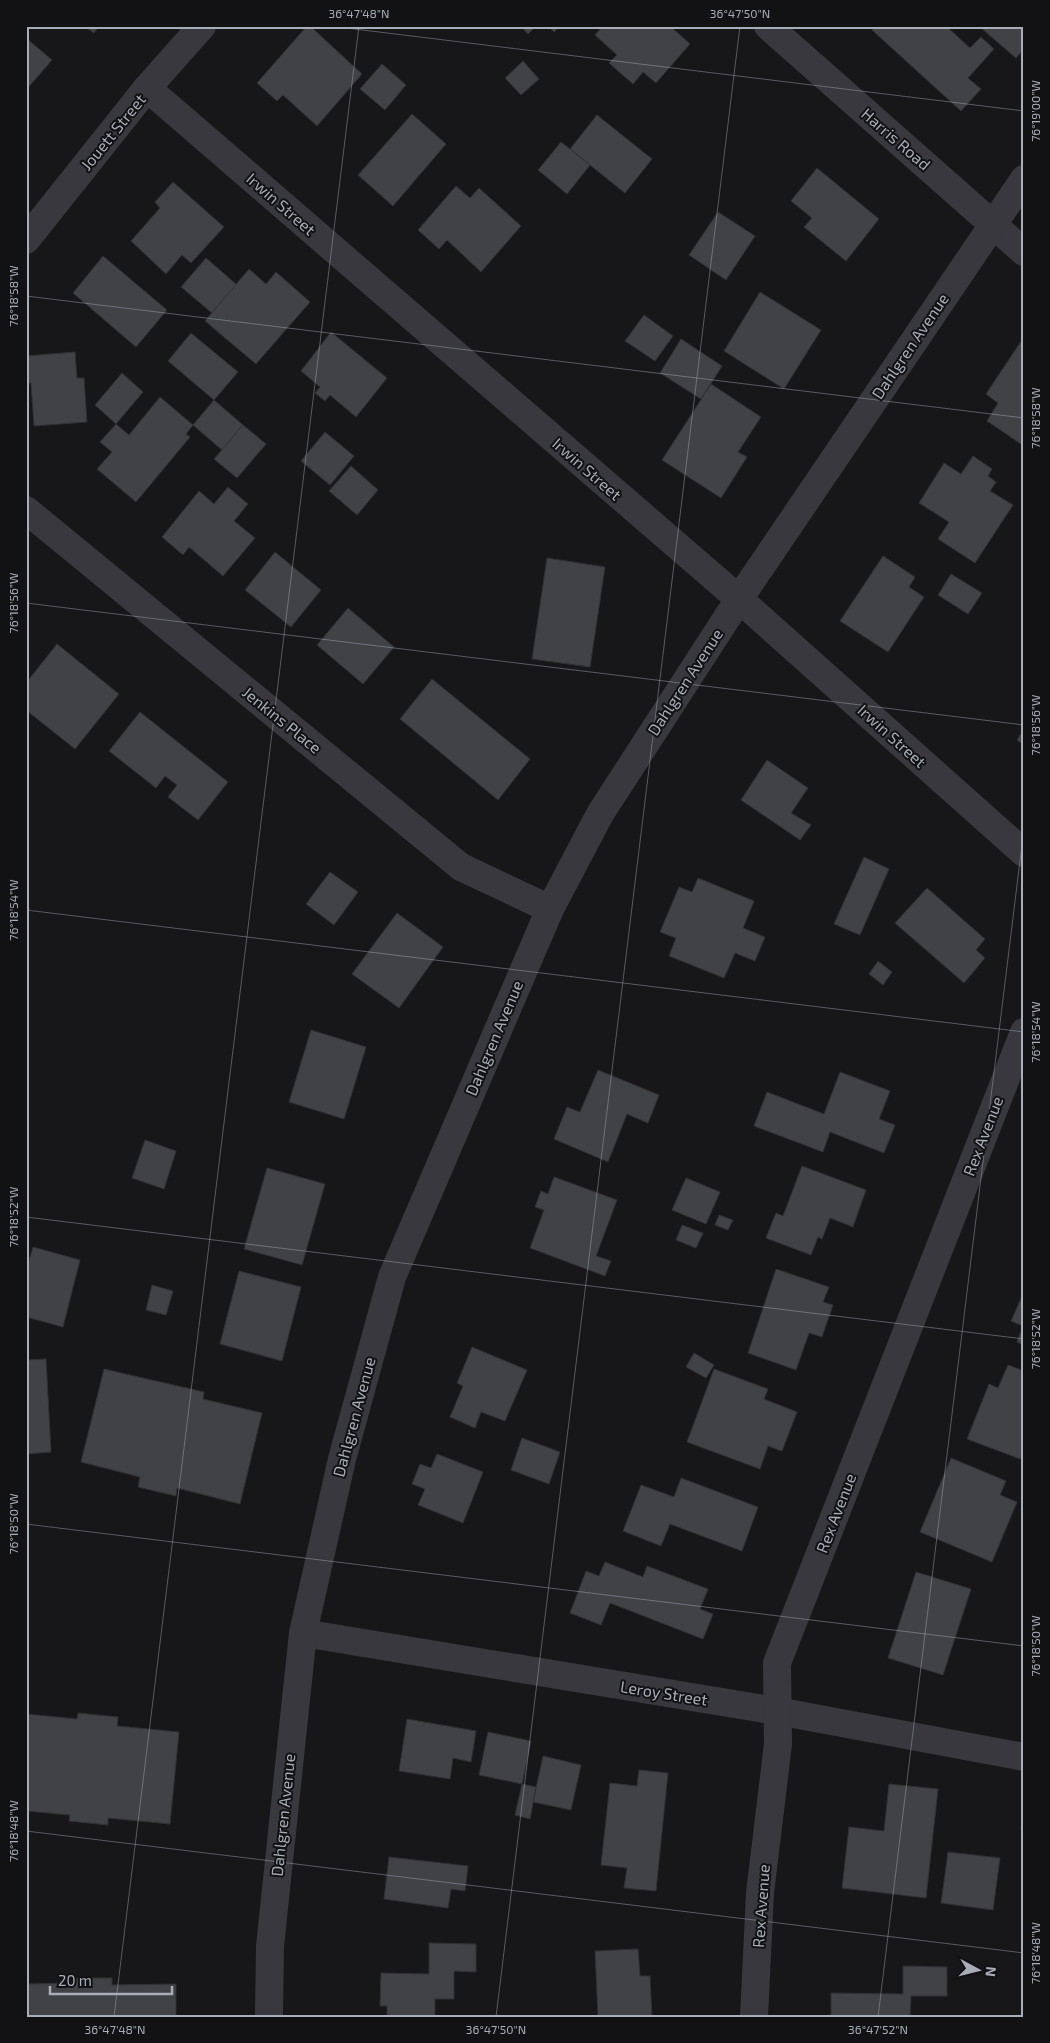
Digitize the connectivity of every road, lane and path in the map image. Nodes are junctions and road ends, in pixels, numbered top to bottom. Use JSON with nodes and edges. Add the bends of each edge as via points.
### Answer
{"nodes":[{"id":1,"x":202,"y":26,"type":"edge"},
{"id":2,"x":768,"y":26,"type":"edge"},
{"id":3,"x":147,"y":88,"type":"junction"},
{"id":4,"x":1024,"y":179,"type":"edge"},
{"id":5,"x":992,"y":224,"type":"junction"},
{"id":6,"x":26,"y":240,"type":"edge"},
{"id":7,"x":1024,"y":252,"type":"edge"},
{"id":8,"x":26,"y":510,"type":"edge"},
{"id":9,"x":739,"y":600,"type":"junction"},
{"id":10,"x":1024,"y":853,"type":"edge"},
{"id":11,"x":550,"y":910,"type":"junction"},
{"id":12,"x":1024,"y":1032,"type":"edge"},
{"id":13,"x":303,"y":1633,"type":"junction"},
{"id":14,"x":777,"y":1711,"type":"junction"},
{"id":15,"x":1024,"y":1757,"type":"edge"},
{"id":16,"x":268,"y":2017,"type":"edge"},
{"id":17,"x":754,"y":2017,"type":"edge"}],
"edges":[{"from":1,"to":3,"type":"street","name":"Jouett Street"},
{"from":2,"to":5,"type":"street","name":"Harris Road"},
{"from":3,"to":6,"type":"street","name":"Jouett Street"},
{"from":3,"to":9,"type":"street","name":"Irwin Street"},
{"from":4,"to":5,"type":"street","name":"Dahlgren Avenue"},
{"from":5,"to":7,"type":"street","name":"Harris Road"},
{"from":5,"to":9,"type":"street","name":"Dahlgren Avenue"},
{"from":8,"to":11,"type":"street","name":"Jenkins Place","via":[[461,867]]},
{"from":9,"to":10,"type":"street","name":"Irwin Street"},
{"from":9,"to":11,"type":"street","name":"Dahlgren Avenue","via":[[600,814]]},
{"from":11,"to":13,"type":"street","name":"Dahlgren Avenue","via":[[392,1278],[342,1458]]},
{"from":12,"to":14,"type":"street","name":"Rex Avenue","via":[[777,1663]]},
{"from":13,"to":14,"type":"street","name":"Leroy Street"},
{"from":13,"to":16,"type":"street","name":"Dahlgren Avenue","via":[[270,1946]]},
{"from":14,"to":15,"type":"street","name":"Leroy Street"},
{"from":14,"to":17,"type":"street","name":"Rex Avenue","via":[[778,1744],[760,1893]]}]}
